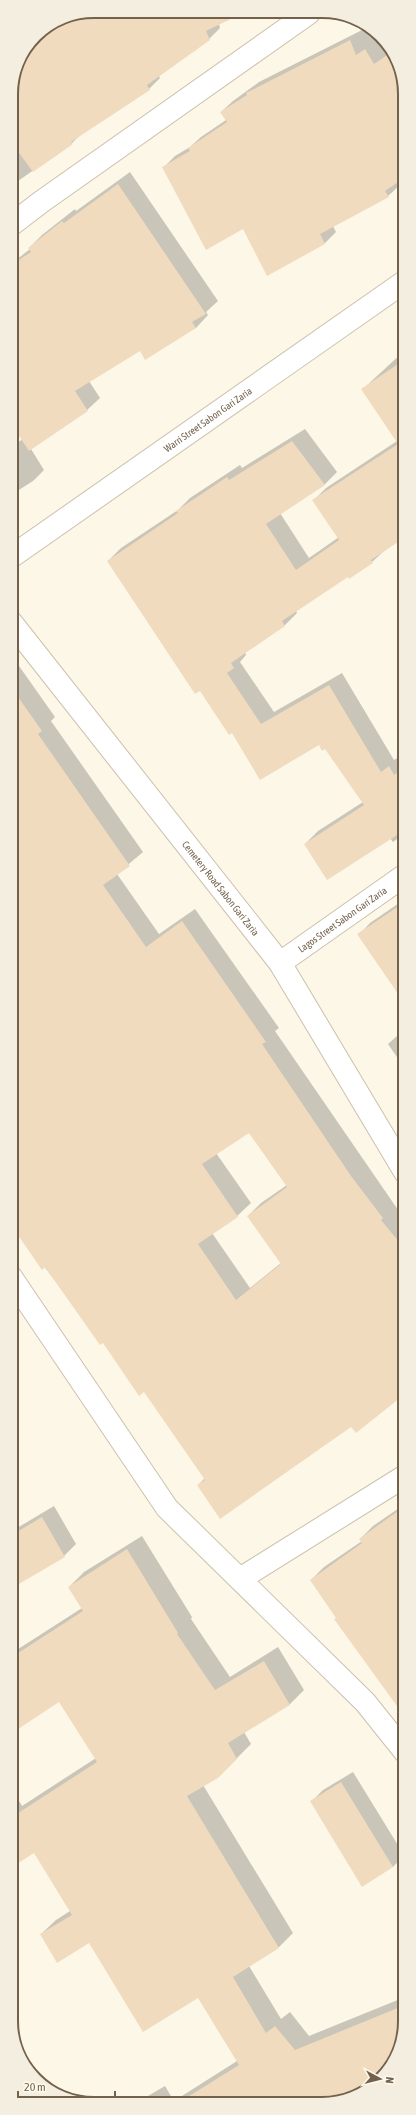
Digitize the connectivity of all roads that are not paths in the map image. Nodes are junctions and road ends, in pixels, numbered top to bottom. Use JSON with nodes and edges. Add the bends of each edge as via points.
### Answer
{"nodes":[{"id":1,"x":302,"y":18,"type":"edge"},
{"id":2,"x":18,"y":220,"type":"edge"},
{"id":3,"x":398,"y":286,"type":"edge"},
{"id":4,"x":18,"y":552,"type":"edge"},
{"id":5,"x":18,"y":631,"type":"edge"},
{"id":6,"x":398,"y":879,"type":"edge"},
{"id":7,"x":280,"y":963,"type":"junction"},
{"id":8,"x":398,"y":1160,"type":"edge"},
{"id":9,"x":18,"y":1286,"type":"edge"},
{"id":10,"x":398,"y":1480,"type":"edge"},
{"id":11,"x":240,"y":1579,"type":"junction"},
{"id":12,"x":398,"y":1743,"type":"edge"}],
"edges":[{"from":1,"to":2,"type":"street"},
{"from":3,"to":4,"type":"street","name":"Warri Street Sabon Gari Zaria"},
{"from":5,"to":7,"type":"street","name":"Cemetery Road Sabon Gari Zaria"},
{"from":6,"to":7,"type":"street","name":"Lagos Street Sabon Gari Zaria"},
{"from":7,"to":8,"type":"street","name":"Cemetery Road Sabon Gari Zaria"},
{"from":9,"to":11,"type":"street","via":[[167,1508]]},
{"from":10,"to":11,"type":"street"},
{"from":11,"to":12,"type":"street","via":[[365,1702]]}]}
